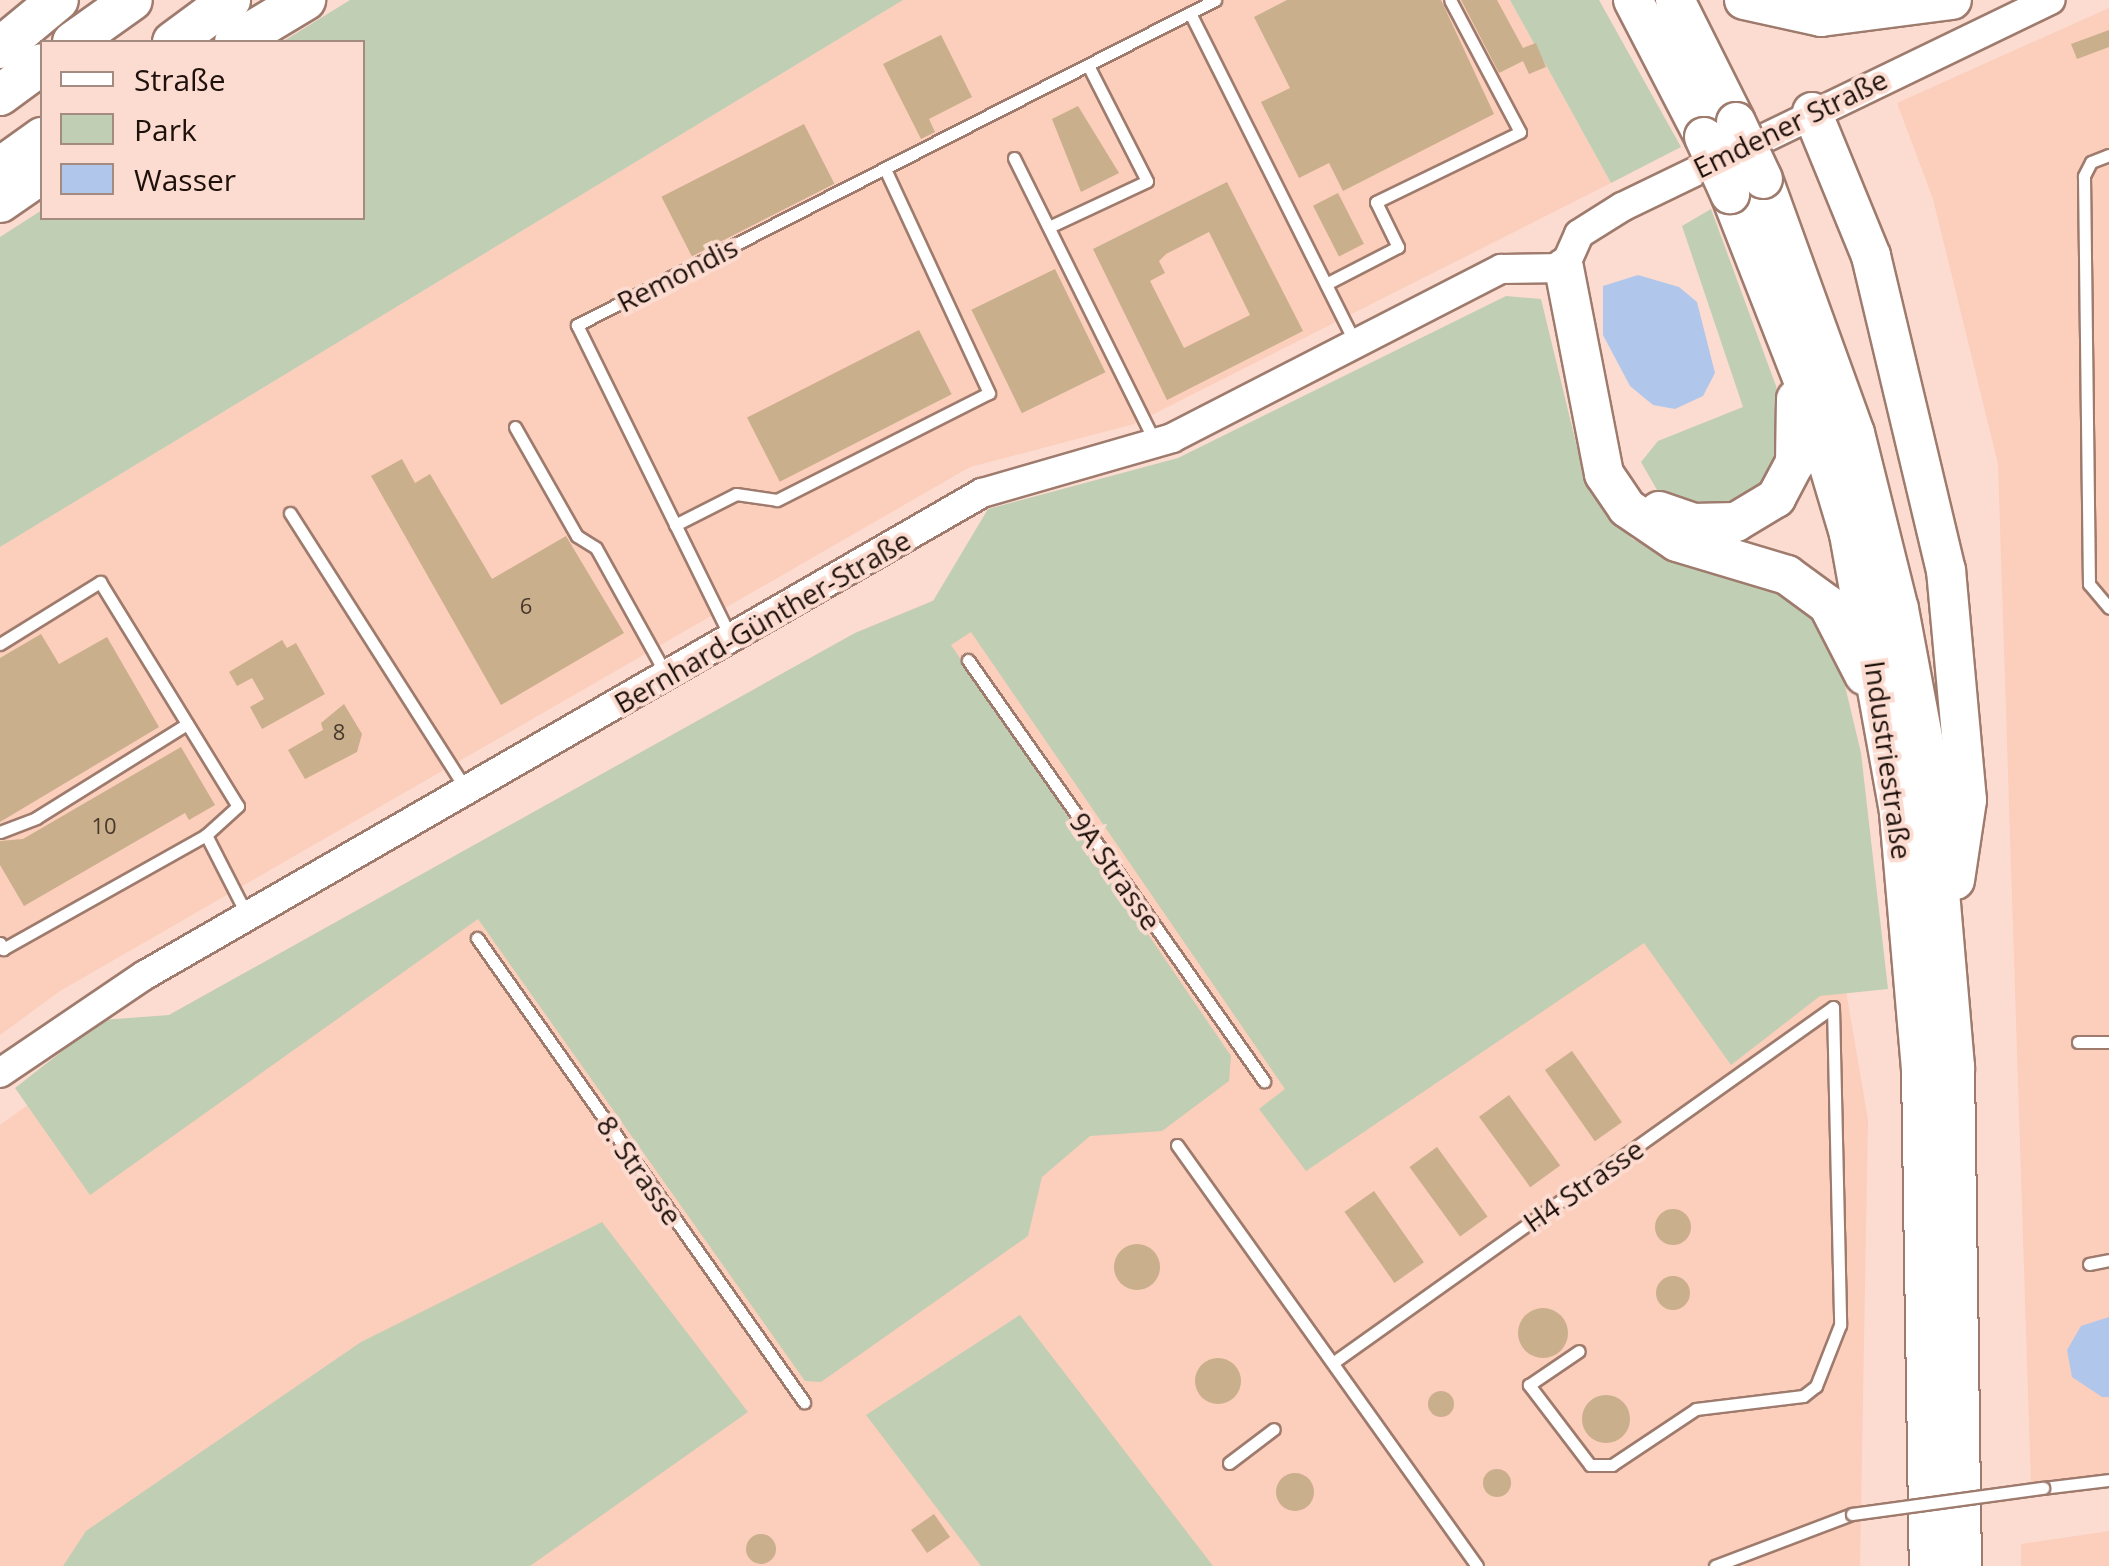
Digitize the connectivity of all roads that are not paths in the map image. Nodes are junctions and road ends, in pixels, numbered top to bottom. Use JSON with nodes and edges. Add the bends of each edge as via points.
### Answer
{"nodes":[{"id":1,"x":58,"y":0,"type":"edge"},
{"id":2,"x":132,"y":0,"type":"edge"},
{"id":3,"x":230,"y":0,"type":"edge"},
{"id":4,"x":288,"y":0,"type":"edge"},
{"id":5,"x":305,"y":0,"type":"edge"},
{"id":6,"x":1215,"y":0,"type":"edge"},
{"id":7,"x":1450,"y":0,"type":"edge"},
{"id":8,"x":1633,"y":0,"type":"edge"},
{"id":9,"x":1675,"y":0,"type":"edge"},
{"id":10,"x":1744,"y":0,"type":"edge"},
{"id":11,"x":1952,"y":0,"type":"edge"},
{"id":12,"x":2046,"y":1,"type":"edge"},
{"id":13,"x":1190,"y":13,"type":"junction"},
{"id":14,"x":76,"y":40,"type":"edge"},
{"id":15,"x":176,"y":40,"type":"edge"},
{"id":16,"x":237,"y":40,"type":"edge"},
{"id":17,"x":237,"y":40,"type":"edge"},
{"id":18,"x":0,"y":48,"type":"edge"},
{"id":19,"x":40,"y":65,"type":"edge"},
{"id":20,"x":1088,"y":65,"type":"junction"},
{"id":21,"x":0,"y":94,"type":"edge"},
{"id":22,"x":1812,"y":112,"type":"junction"},
{"id":23,"x":1720,"y":129,"type":"junction"},
{"id":24,"x":40,"y":139,"type":"edge"},
{"id":25,"x":2109,"y":156,"type":"edge"},
{"id":26,"x":1014,"y":158,"type":"dead end"},
{"id":27,"x":0,"y":168,"type":"edge"},
{"id":28,"x":885,"y":168,"type":"junction"},
{"id":29,"x":40,"y":174,"type":"edge"},
{"id":30,"x":1747,"y":187,"type":"junction"},
{"id":31,"x":0,"y":202,"type":"edge"},
{"id":32,"x":1049,"y":226,"type":"junction"},
{"id":33,"x":1564,"y":268,"type":"junction"},
{"id":34,"x":1326,"y":284,"type":"junction"},
{"id":35,"x":1356,"y":344,"type":"junction"},
{"id":36,"x":1795,"y":360,"type":"junction"},
{"id":37,"x":1593,"y":410,"type":"junction"},
{"id":38,"x":515,"y":427,"type":"dead end"},
{"id":39,"x":1156,"y":444,"type":"junction"},
{"id":40,"x":290,"y":513,"type":"dead end"},
{"id":41,"x":674,"y":524,"type":"junction"},
{"id":42,"x":2109,"y":608,"type":"edge"},
{"id":43,"x":731,"y":638,"type":"junction"},
{"id":44,"x":0,"y":644,"type":"edge"},
{"id":45,"x":968,"y":660,"type":"dead end"},
{"id":46,"x":666,"y":676,"type":"junction"},
{"id":47,"x":188,"y":724,"type":"junction"},
{"id":48,"x":468,"y":790,"type":"junction"},
{"id":49,"x":1900,"y":813,"type":"junction"},
{"id":50,"x":0,"y":832,"type":"edge"},
{"id":51,"x":206,"y":835,"type":"junction"},
{"id":52,"x":248,"y":916,"type":"junction"},
{"id":53,"x":1947,"y":937,"type":"junction"},
{"id":54,"x":477,"y":938,"type":"dead end"},
{"id":55,"x":0,"y":943,"type":"edge"},
{"id":56,"x":2078,"y":1042,"type":"dead end"},
{"id":57,"x":2109,"y":1042,"type":"edge"},
{"id":58,"x":0,"y":1073,"type":"edge"},
{"id":59,"x":1264,"y":1081,"type":"dead end"},
{"id":60,"x":1177,"y":1146,"type":"dead end"},
{"id":61,"x":2109,"y":1260,"type":"edge"},
{"id":62,"x":2088,"y":1264,"type":"dead end"},
{"id":63,"x":1579,"y":1351,"type":"dead end"},
{"id":64,"x":1334,"y":1362,"type":"junction"},
{"id":65,"x":804,"y":1402,"type":"dead end"},
{"id":66,"x":1274,"y":1429,"type":"dead end"},
{"id":67,"x":1229,"y":1464,"type":"dead end"},
{"id":68,"x":2109,"y":1480,"type":"edge"},
{"id":69,"x":1477,"y":1566,"type":"edge"},
{"id":70,"x":1715,"y":1566,"type":"edge"},
{"id":71,"x":1929,"y":1566,"type":"edge"},
{"id":72,"x":1962,"y":1566,"type":"edge"}],
"edges":[{"from":1,"to":18,"type":"highway"},
{"from":2,"to":14,"type":"highway"},
{"from":3,"to":15,"type":"highway"},
{"from":4,"to":16,"type":"highway"},
{"from":5,"to":17,"type":"highway"},
{"from":6,"to":13,"type":"lane","name":"Remondis"},
{"from":7,"to":34,"type":"lane","via":[[1520,132],[1376,202],[1398,247]]},
{"from":8,"to":23,"type":"highway","name":"Industriestraße"},
{"from":9,"to":23,"type":"highway","name":"Industriestraße"},
{"from":10,"to":11,"type":"highway","via":[[1820,17]]},
{"from":12,"to":22,"type":"street","name":"Emdener Straße"},
{"from":13,"to":20,"type":"lane","name":"Remondis"},
{"from":13,"to":34,"type":"lane"},
{"from":19,"to":21,"type":"highway"},
{"from":20,"to":28,"type":"lane","name":"Remondis"},
{"from":20,"to":32,"type":"lane","via":[[1147,181]]},
{"from":22,"to":33,"type":"street","name":"Emdener Straße","via":[[1591,225],[1572,244]]},
{"from":22,"to":53,"type":"highway","via":[[1870,256],[1946,570],[1966,800]]},
{"from":23,"to":30,"type":"highway","name":"Industriestraße","bridge":true},
{"from":24,"to":27,"type":"highway"},
{"from":25,"to":42,"type":"lane","via":[[2092,162],[2084,176],[2088,584]]},
{"from":26,"to":32,"type":"lane"},
{"from":28,"to":41,"type":"lane","name":"Remondis","via":[[578,325]]},
{"from":28,"to":41,"type":"lane","via":[[989,393],[777,500],[736,494]]},
{"from":29,"to":31,"type":"highway"},
{"from":30,"to":36,"type":"highway","name":"Industriestraße"},
{"from":30,"to":53,"type":"highway","name":"Industriestraße","via":[[1815,308],[1879,519],[1930,775]]},
{"from":32,"to":39,"type":"lane"},
{"from":33,"to":35,"type":"street","name":"Bernhard-Günther-Straße","via":[[1500,269]]},
{"from":33,"to":37,"type":"highway"},
{"from":34,"to":35,"type":"lane"},
{"from":35,"to":39,"type":"street","name":"Bernhard-Günther-Straße"},
{"from":36,"to":37,"type":"highway","via":[[1796,463],[1776,498],[1736,522],[1693,523],[1643,502]]},
{"from":36,"to":49,"type":"highway","name":"Industriestraße","via":[[1849,534]]},
{"from":37,"to":49,"type":"highway","via":[[1604,474],[1627,508],[1677,542],[1786,574],[1828,605],[1858,653]]},
{"from":38,"to":46,"type":"lane","via":[[577,536],[596,548]]},
{"from":39,"to":43,"type":"street","name":"Bernhard-Günther-Straße","via":[[982,494]]},
{"from":40,"to":48,"type":"lane"},
{"from":41,"to":43,"type":"lane","name":"Remondis"},
{"from":43,"to":46,"type":"street","name":"Bernhard-Günther-Straße"},
{"from":44,"to":47,"type":"lane","via":[[100,582]]},
{"from":45,"to":59,"type":"lane","name":"9A Strasse"},
{"from":46,"to":48,"type":"street","name":"Bernhard-Günther-Straße"},
{"from":47,"to":50,"type":"lane","via":[[36,818]]},
{"from":47,"to":51,"type":"lane","via":[[238,806]]},
{"from":48,"to":52,"type":"street","name":"Bernhard-Günther-Straße"},
{"from":49,"to":71,"type":"highway","name":"Industriestraße","via":[[1921,1070]]},
{"from":51,"to":52,"type":"lane"},
{"from":51,"to":55,"type":"lane","via":[[4,950]]},
{"from":52,"to":58,"type":"street","name":"Bernhard-Günther-Straße","via":[[70,1022]]},
{"from":53,"to":72,"type":"highway","name":"Industriestraße"},
{"from":54,"to":65,"type":"lane","name":"8. Strasse"},
{"from":56,"to":57,"type":"lane"},
{"from":60,"to":64,"type":"lane"},
{"from":61,"to":62,"type":"lane"},
{"from":63,"to":64,"type":"lane","name":"H4 Strasse","via":[[1529,1384],[1590,1465],[1612,1465],[1696,1408],[1802,1396],[1816,1386],[1840,1325],[1832,1008]]},
{"from":64,"to":69,"type":"lane"},
{"from":66,"to":67,"type":"lane"},
{"from":68,"to":70,"type":"lane","bridge":true,"via":[[1852,1514]]}]}
